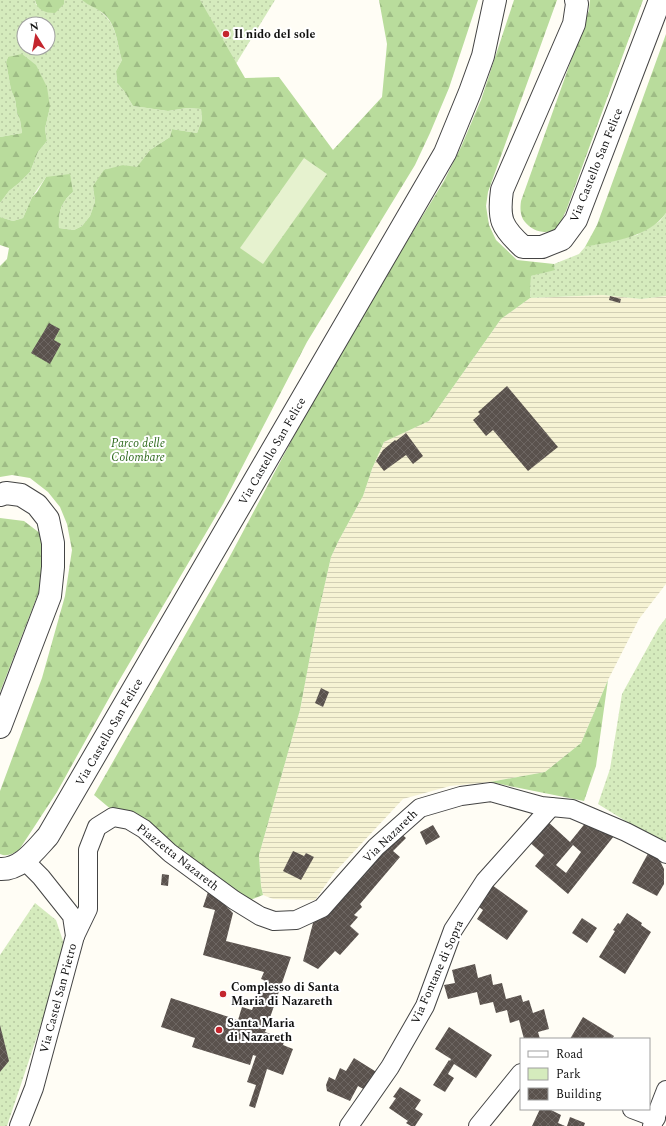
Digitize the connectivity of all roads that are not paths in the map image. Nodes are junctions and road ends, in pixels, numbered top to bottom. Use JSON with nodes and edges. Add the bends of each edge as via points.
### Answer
{"nodes":[{"id":1,"x":495,"y":0,"type":"edge"},
{"id":2,"x":576,"y":0,"type":"edge"},
{"id":3,"x":660,"y":0,"type":"edge"},
{"id":4,"x":0,"y":495,"type":"edge"},
{"id":5,"x":0,"y":727,"type":"edge"},
{"id":6,"x":551,"y":807,"type":"junction"},
{"id":7,"x":666,"y":854,"type":"edge"},
{"id":8,"x":25,"y":861,"type":"junction"},
{"id":9,"x":0,"y":869,"type":"edge"},
{"id":10,"x":296,"y":920,"type":"joint"},
{"id":11,"x":76,"y":936,"type":"junction"},
{"id":12,"x":520,"y":1074,"type":"edge"},
{"id":13,"x":666,"y":1090,"type":"edge"},
{"id":14,"x":634,"y":1110,"type":"edge"},
{"id":15,"x":654,"y":1122,"type":"edge"},
{"id":16,"x":19,"y":1126,"type":"edge"},
{"id":17,"x":349,"y":1126,"type":"edge"},
{"id":18,"x":478,"y":1126,"type":"edge"}],
"edges":[{"from":1,"to":8,"type":"street","name":"Via Castello San Felice","via":[[483,56],[445,153],[48,836]]},
{"from":2,"to":3,"type":"street","name":"Via Castello San Felice","via":[[574,24],[502,190],[499,208],[502,222],[511,237],[523,247],[542,247],[562,239],[576,220]]},
{"from":4,"to":5,"type":"street","via":[[6,493],[20,496],[37,505],[48,519],[53,555],[50,596]]},
{"from":6,"to":7,"type":"street","name":"Via Nazareth","via":[[572,809],[626,832]]},
{"from":6,"to":10,"type":"street","name":"Via Nazareth","via":[[491,792],[461,796],[420,808],[376,847],[322,908]]},
{"from":6,"to":17,"type":"street","name":"Via Fontane di Sopra","via":[[485,881],[453,930],[425,1006],[390,1067]]},
{"from":8,"to":9,"type":"street","name":"Via Castello San Felice","via":[[8,869]]},
{"from":8,"to":11,"type":"street","name":"Via Castel San Pietro","via":[[72,916]]},
{"from":10,"to":11,"type":"street","name":"Piazzetta Nazareth","via":[[274,921],[260,916],[198,874],[144,829],[129,820],[113,817],[97,827],[88,850],[88,909]]},
{"from":11,"to":16,"type":"street","name":"Via Castel San Pietro","via":[[34,1088]]},
{"from":12,"to":18,"type":"street"},
{"from":13,"to":15,"type":"street"},
{"from":14,"to":15,"type":"street"}]}
